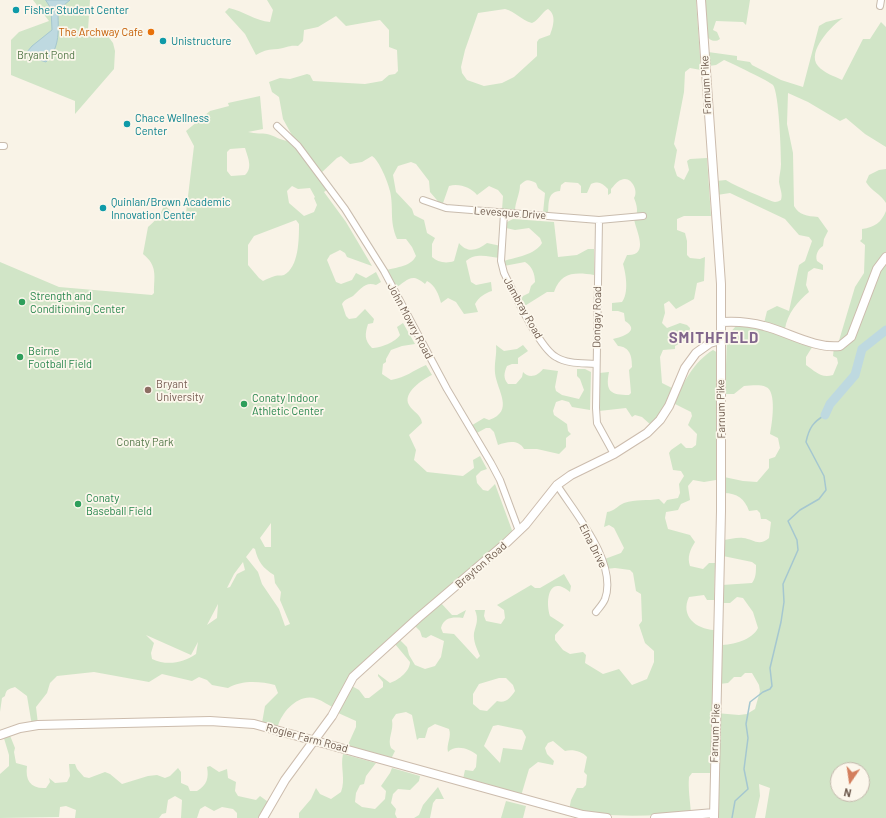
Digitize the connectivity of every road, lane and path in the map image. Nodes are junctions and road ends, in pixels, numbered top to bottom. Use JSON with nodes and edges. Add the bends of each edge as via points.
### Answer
{"nodes":[{"id":1,"x":701,"y":0,"type":"edge"},
{"id":2,"x":277,"y":126,"type":"dead end"},
{"id":3,"x":423,"y":200,"type":"dead end"},
{"id":4,"x":504,"y":213,"type":"junction"},
{"id":5,"x":643,"y":216,"type":"dead end"},
{"id":6,"x":599,"y":220,"type":"junction"},
{"id":7,"x":886,"y":257,"type":"edge"},
{"id":8,"x":721,"y":322,"type":"junction"},
{"id":9,"x":720,"y":340,"type":"junction"},
{"id":10,"x":595,"y":364,"type":"junction"},
{"id":11,"x":614,"y":454,"type":"junction"},
{"id":12,"x":557,"y":484,"type":"junction"},
{"id":13,"x":520,"y":531,"type":"junction"},
{"id":14,"x":596,"y":612,"type":"dead end"},
{"id":15,"x":0,"y":735,"type":"edge"},
{"id":16,"x":316,"y":740,"type":"junction"},
{"id":17,"x":714,"y":816,"type":"edge"},
{"id":18,"x":263,"y":818,"type":"edge"},
{"id":19,"x":607,"y":818,"type":"edge"},
{"id":20,"x":655,"y":818,"type":"edge"}],
"edges":[{"from":1,"to":8,"type":"street","name":"Farnum Pike"},
{"from":2,"to":13,"type":"street","name":"John Mowry Road","via":[[298,146],[345,209],[384,271],[447,389],[491,462]]},
{"from":3,"to":4,"type":"street","name":"Levesque Drive","via":[[446,208]]},
{"from":4,"to":6,"type":"street","name":"Levesque Drive"},
{"from":4,"to":10,"type":"street","name":"Jambray Road","via":[[501,261],[504,273],[546,349],[555,357],[566,361]]},
{"from":5,"to":6,"type":"street"},
{"from":6,"to":10,"type":"street","name":"Dongay Road"},
{"from":7,"to":8,"type":"street","via":[[877,269],[851,337],[840,346],[815,342],[752,323]]},
{"from":8,"to":9,"type":"street","name":"Farnum Pike"},
{"from":9,"to":11,"type":"street","name":"Brayton Road","via":[[710,343],[696,353],[685,368],[677,390],[660,420],[647,433]]},
{"from":9,"to":17,"type":"street","name":"Farnum Pike","via":[[721,496]]},
{"from":10,"to":11,"type":"street","name":"Dongay Road","via":[[597,423]]},
{"from":11,"to":12,"type":"street","name":"Brayton Road"},
{"from":12,"to":13,"type":"street","name":"Brayton Road"},
{"from":12,"to":14,"type":"street","name":"Elna Drive","via":[[600,554],[607,572],[605,600]]},
{"from":13,"to":16,"type":"street","name":"Brayton Road","via":[[353,677]]},
{"from":15,"to":16,"type":"street","name":"Rogler Farm Road","via":[[38,725],[236,721],[283,730]]},
{"from":16,"to":18,"type":"street","name":"Brayton Road","via":[[286,780]]},
{"from":16,"to":19,"type":"street","name":"Rogler Farm Road","via":[[583,815]]},
{"from":17,"to":20,"type":"street"}]}
